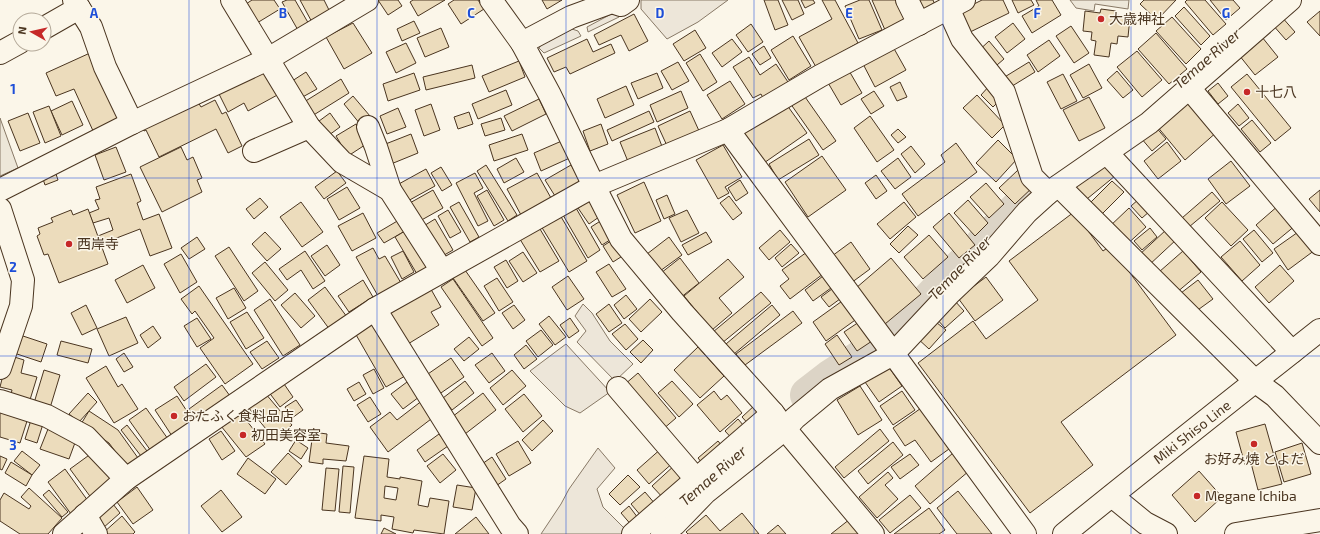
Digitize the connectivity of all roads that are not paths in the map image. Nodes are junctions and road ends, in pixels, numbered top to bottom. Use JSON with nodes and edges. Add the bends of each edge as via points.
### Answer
{"nodes":[{"id":1,"x":232,"y":0,"type":"edge"},
{"id":2,"x":367,"y":0,"type":"edge"},
{"id":3,"x":491,"y":0,"type":"edge"},
{"id":4,"x":628,"y":0,"type":"edge"},
{"id":5,"x":906,"y":0,"type":"edge"},
{"id":6,"x":1290,"y":0,"type":"edge"},
{"id":7,"x":76,"y":4,"type":"edge"},
{"id":8,"x":956,"y":4,"type":"edge"},
{"id":9,"x":52,"y":22,"type":"edge"},
{"id":10,"x":918,"y":24,"type":"junction"},
{"id":11,"x":522,"y":43,"type":"junction"},
{"id":12,"x":12,"y":46,"type":"edge"},
{"id":13,"x":0,"y":53,"type":"edge"},
{"id":14,"x":268,"y":59,"type":"junction"},
{"id":15,"x":1190,"y":89,"type":"junction"},
{"id":16,"x":132,"y":123,"type":"junction"},
{"id":17,"x":309,"y":127,"type":"junction"},
{"id":18,"x":368,"y":127,"type":"dead end"},
{"id":19,"x":728,"y":130,"type":"junction"},
{"id":20,"x":254,"y":151,"type":"dead end"},
{"id":21,"x":1107,"y":153,"type":"junction"},
{"id":22,"x":594,"y":186,"type":"junction"},
{"id":23,"x":0,"y":190,"type":"edge"},
{"id":24,"x":390,"y":190,"type":"junction"},
{"id":25,"x":1053,"y":190,"type":"junction"},
{"id":26,"x":0,"y":209,"type":"edge"},
{"id":27,"x":1320,"y":244,"type":"edge"},
{"id":28,"x":442,"y":271,"type":"junction"},
{"id":29,"x":374,"y":309,"type":"junction"},
{"id":30,"x":1320,"y":330,"type":"edge"},
{"id":31,"x":887,"y":346,"type":"junction"},
{"id":32,"x":1292,"y":352,"type":"junction"},
{"id":33,"x":0,"y":368,"type":"edge"},
{"id":34,"x":1256,"y":382,"type":"junction"},
{"id":35,"x":618,"y":388,"type":"dead end"},
{"id":36,"x":0,"y":400,"type":"edge"},
{"id":37,"x":779,"y":421,"type":"junction"},
{"id":38,"x":1320,"y":443,"type":"edge"},
{"id":39,"x":126,"y":479,"type":"junction"},
{"id":40,"x":696,"y":479,"type":"junction"},
{"id":41,"x":1112,"y":496,"type":"junction"},
{"id":42,"x":85,"y":515,"type":"junction"},
{"id":43,"x":1320,"y":520,"type":"edge"},
{"id":44,"x":509,"y":531,"type":"edge"},
{"id":45,"x":64,"y":534,"type":"edge"},
{"id":46,"x":96,"y":534,"type":"edge"},
{"id":47,"x":633,"y":534,"type":"edge"},
{"id":48,"x":662,"y":534,"type":"edge"},
{"id":49,"x":873,"y":534,"type":"edge"},
{"id":50,"x":1025,"y":534,"type":"edge"},
{"id":51,"x":1064,"y":534,"type":"edge"},
{"id":52,"x":1166,"y":534,"type":"edge"},
{"id":53,"x":1236,"y":534,"type":"edge"}],
"edges":[{"from":1,"to":14,"type":"street"},
{"from":2,"to":14,"type":"street"},
{"from":3,"to":11,"type":"street"},
{"from":4,"to":11,"type":"street","via":[[621,5],[612,2],[571,17]]},
{"from":5,"to":10,"type":"street"},
{"from":6,"to":15,"type":"street"},
{"from":7,"to":9,"type":"street"},
{"from":7,"to":16,"type":"street","via":[[91,28],[105,67]]},
{"from":8,"to":10,"type":"street"},
{"from":8,"to":25,"type":"street","via":[[962,39],[1004,92],[1032,177]]},
{"from":10,"to":19,"type":"street","via":[[820,76]]},
{"from":11,"to":22,"type":"street"},
{"from":12,"to":13,"type":"street"},
{"from":14,"to":16,"type":"street"},
{"from":14,"to":17,"type":"street"},
{"from":15,"to":21,"type":"street","via":[[1150,123]]},
{"from":15,"to":27,"type":"street"},
{"from":16,"to":23,"type":"street"},
{"from":17,"to":20,"type":"street"},
{"from":17,"to":24,"type":"street","via":[[342,162]]},
{"from":18,"to":24,"type":"street"},
{"from":19,"to":22,"type":"street"},
{"from":19,"to":31,"type":"street"},
{"from":21,"to":25,"type":"street"},
{"from":21,"to":32,"type":"street"},
{"from":22,"to":28,"type":"street"},
{"from":22,"to":37,"type":"street","via":[[621,239]]},
{"from":24,"to":28,"type":"street"},
{"from":25,"to":31,"type":"street","via":[[1027,212],[989,256],[950,293]]},
{"from":25,"to":34,"type":"street"},
{"from":26,"to":33,"type":"street","via":[[23,280],[21,306]]},
{"from":28,"to":29,"type":"street"},
{"from":29,"to":39,"type":"street"},
{"from":29,"to":44,"type":"street"},
{"from":30,"to":32,"type":"street","name":"Miki Shiso Line"},
{"from":31,"to":37,"type":"street","via":[[795,418]]},
{"from":31,"to":50,"type":"street"},
{"from":32,"to":34,"type":"street","name":"Miki Shiso Line"},
{"from":34,"to":38,"type":"street","via":[[1275,396]]},
{"from":34,"to":41,"type":"street","name":"Miki Shiso Line"},
{"from":35,"to":40,"type":"street"},
{"from":36,"to":39,"type":"street","via":[[47,416],[86,436]]},
{"from":37,"to":40,"type":"street"},
{"from":37,"to":48,"type":"street"},
{"from":37,"to":49,"type":"street"},
{"from":39,"to":42,"type":"street"},
{"from":40,"to":47,"type":"street"},
{"from":41,"to":51,"type":"street","name":"Miki Shiso Line"},
{"from":41,"to":52,"type":"street","via":[[1144,523]]},
{"from":42,"to":45,"type":"street"},
{"from":42,"to":46,"type":"street"},
{"from":43,"to":53,"type":"street"}]}
